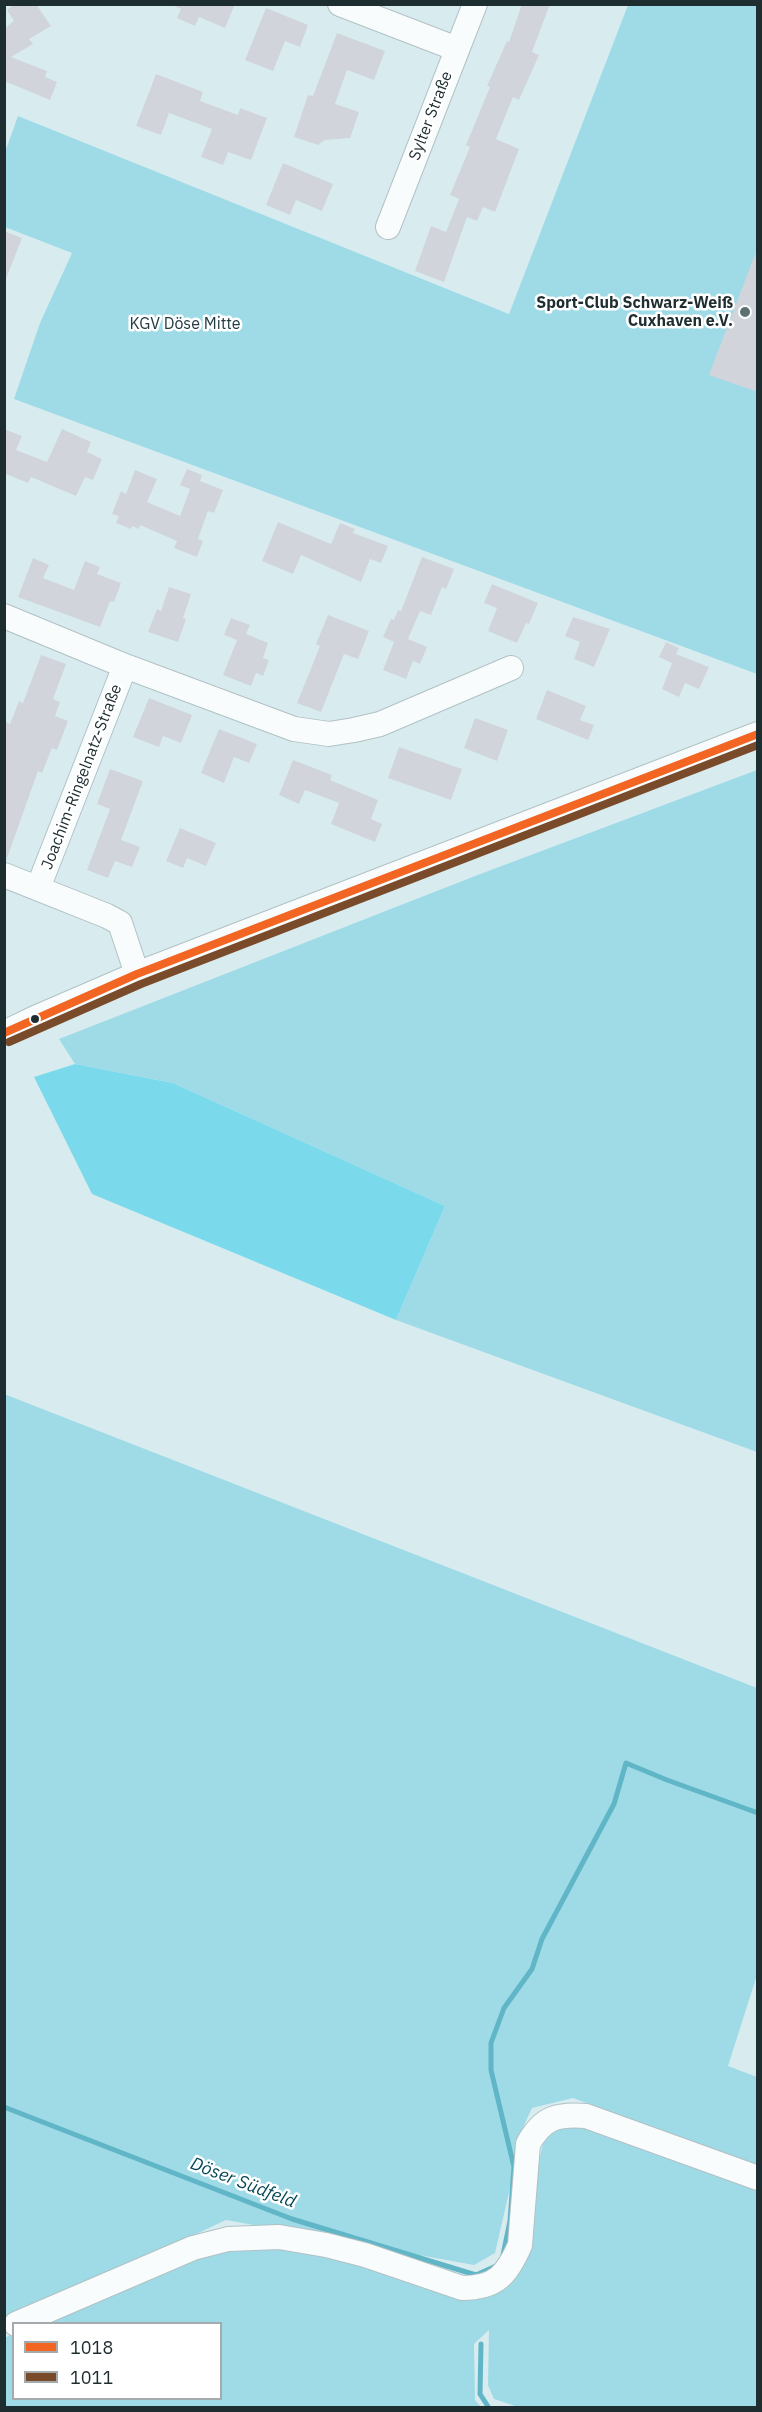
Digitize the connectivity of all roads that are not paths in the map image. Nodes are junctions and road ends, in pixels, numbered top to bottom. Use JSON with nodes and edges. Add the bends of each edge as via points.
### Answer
{"nodes":[{"id":1,"x":340,"y":4,"type":"edge"},
{"id":2,"x":474,"y":4,"type":"edge"},
{"id":3,"x":457,"y":49,"type":"junction"},
{"id":4,"x":388,"y":227,"type":"dead end"},
{"id":5,"x":4,"y":616,"type":"edge"},
{"id":6,"x":125,"y":666,"type":"junction"},
{"id":7,"x":511,"y":668,"type":"dead end"},
{"id":8,"x":758,"y":734,"type":"edge"},
{"id":9,"x":4,"y":875,"type":"edge"},
{"id":10,"x":38,"y":888,"type":"junction"},
{"id":11,"x":137,"y":974,"type":"junction"},
{"id":12,"x":4,"y":1034,"type":"edge"},
{"id":13,"x":758,"y":2178,"type":"edge"},
{"id":14,"x":20,"y":2322,"type":"edge"}],
"edges":[{"from":1,"to":3,"type":"street"},
{"from":2,"to":3,"type":"street","name":"Sylter Straße"},
{"from":3,"to":4,"type":"street","name":"Sylter Straße"},
{"from":5,"to":6,"type":"street","name":"Joachim-Ringelnatz-Straße"},
{"from":6,"to":7,"type":"street","name":"Joachim-Ringelnatz-Straße","via":[[294,729],[329,734],[380,724]]},
{"from":6,"to":10,"type":"street","name":"Joachim-Ringelnatz-Straße"},
{"from":8,"to":11,"type":"street"},
{"from":9,"to":10,"type":"street"},
{"from":10,"to":11,"type":"street","via":[[120,923]]},
{"from":11,"to":12,"type":"street"},
{"from":13,"to":14,"type":"street","via":[[586,2116],[563,2114],[547,2120],[528,2144],[520,2245],[496,2282],[462,2289],[326,2245],[279,2237],[228,2239],[182,2252]]}]}
